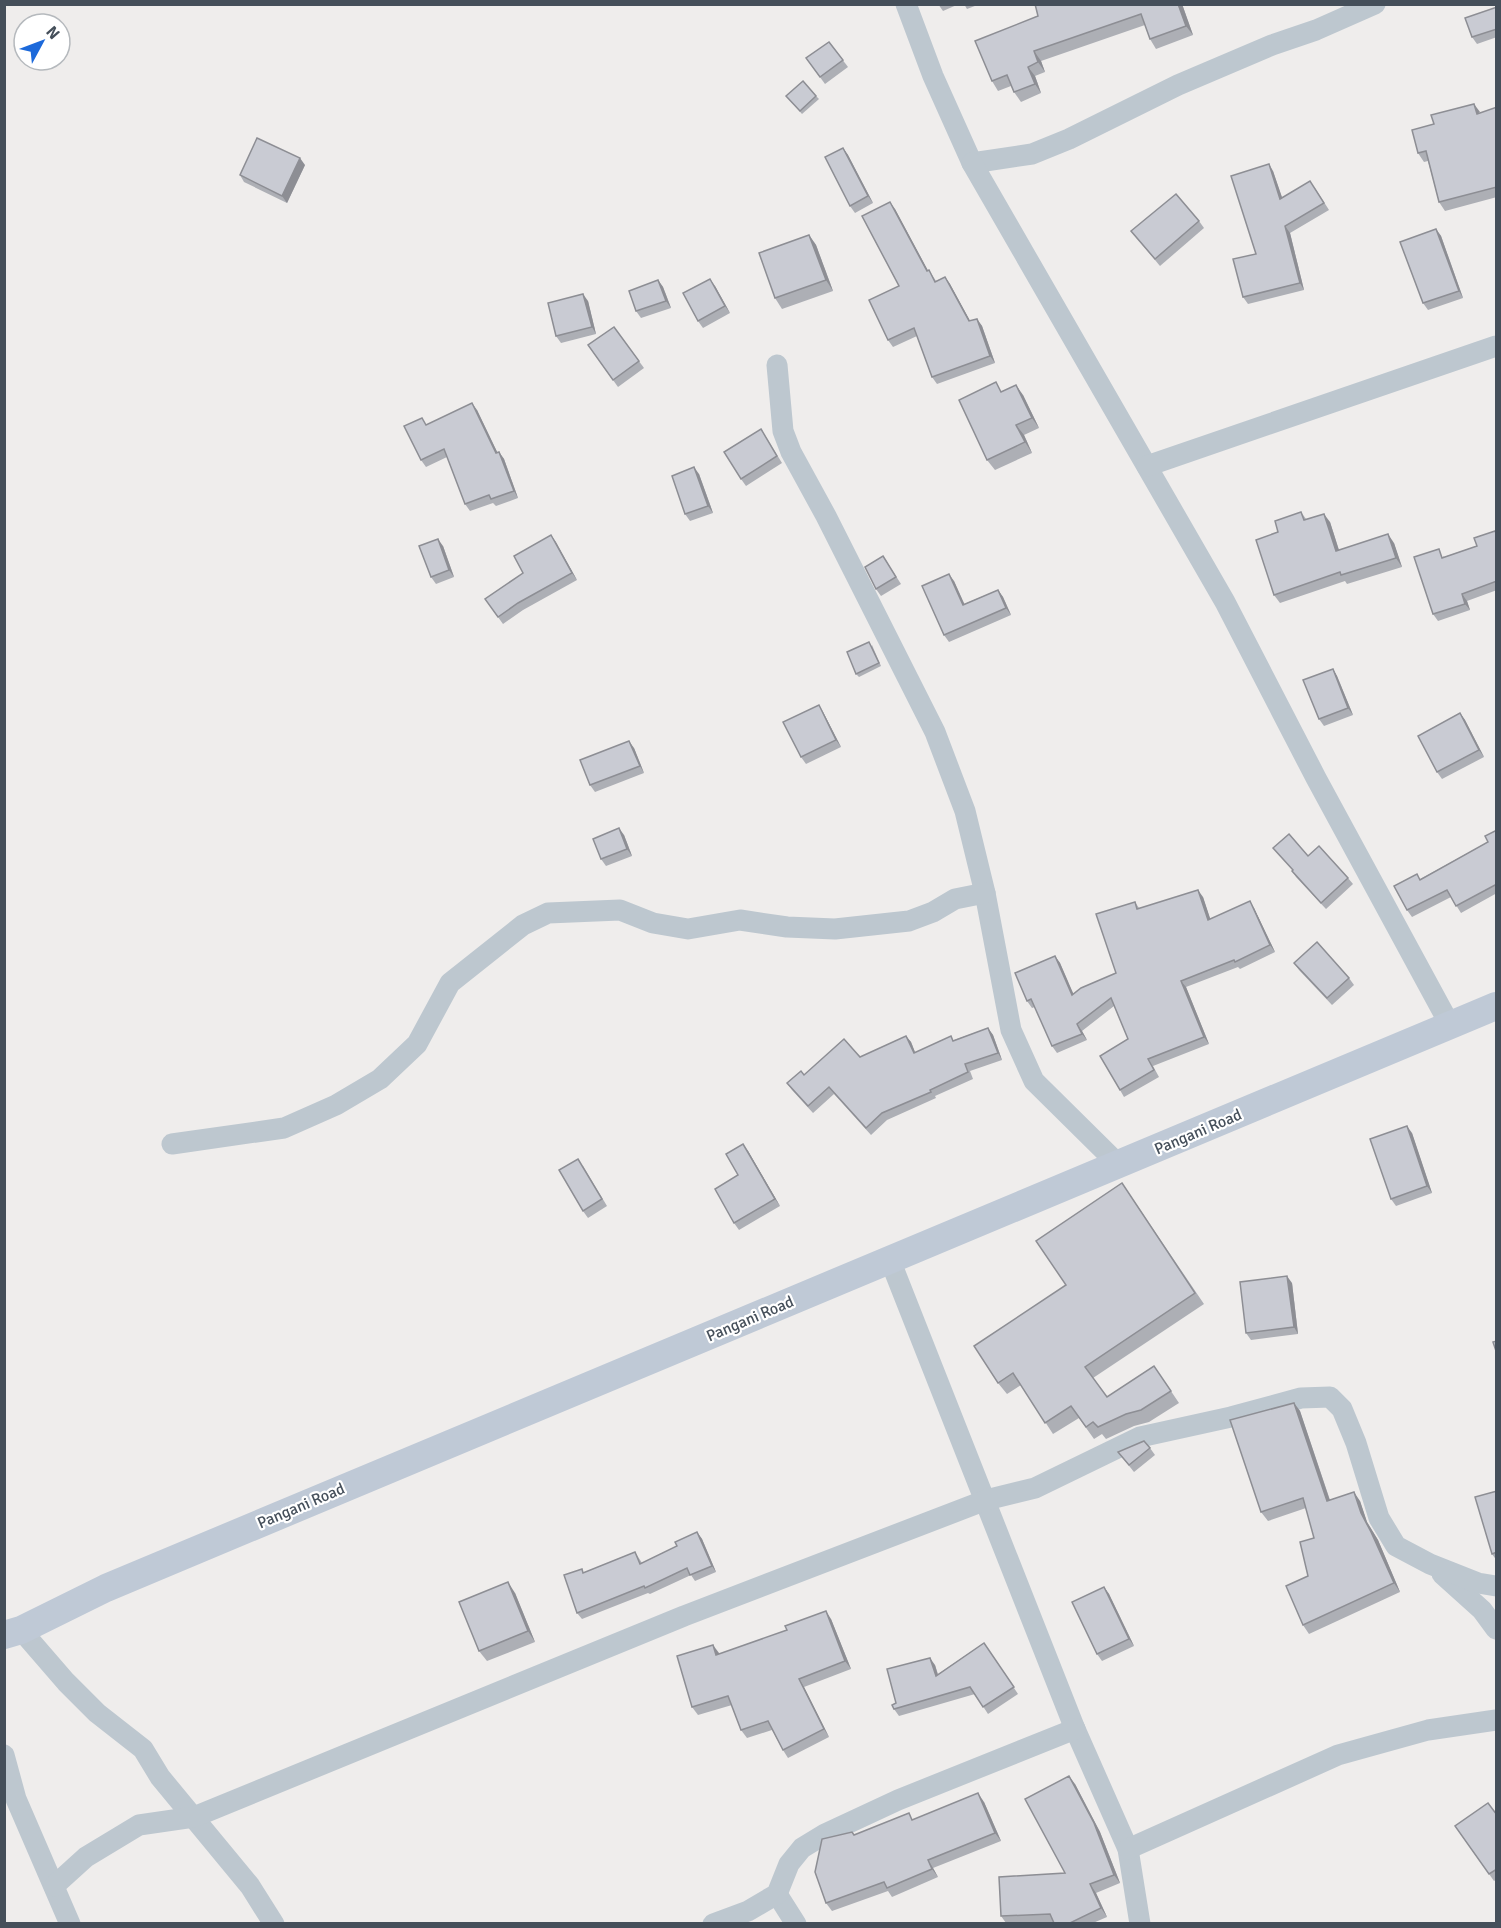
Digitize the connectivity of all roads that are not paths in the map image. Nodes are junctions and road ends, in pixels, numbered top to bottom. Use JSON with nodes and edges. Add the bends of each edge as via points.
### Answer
{"nodes":[{"id":1,"x":906,"y":4,"type":"edge"},
{"id":2,"x":1375,"y":4,"type":"edge"},
{"id":3,"x":972,"y":163,"type":"junction"},
{"id":4,"x":1497,"y":346,"type":"edge"},
{"id":5,"x":777,"y":365,"type":"dead end"},
{"id":6,"x":1147,"y":466,"type":"junction"},
{"id":7,"x":986,"y":893,"type":"junction"},
{"id":8,"x":1497,"y":1006,"type":"edge"},
{"id":9,"x":1450,"y":1025,"type":"junction"},
{"id":10,"x":172,"y":1144,"type":"dead end"},
{"id":11,"x":1119,"y":1165,"type":"junction"},
{"id":12,"x":890,"y":1260,"type":"junction"},
{"id":13,"x":986,"y":1500,"type":"junction"},
{"id":14,"x":1430,"y":1564,"type":"junction"},
{"id":15,"x":1497,"y":1586,"type":"edge"},
{"id":16,"x":1497,"y":1629,"type":"edge"},
{"id":17,"x":13,"y":1633,"type":"edge"},
{"id":18,"x":1497,"y":1720,"type":"edge"},
{"id":19,"x":1075,"y":1729,"type":"junction"},
{"id":20,"x":4,"y":1755,"type":"edge"},
{"id":21,"x":194,"y":1817,"type":"junction"},
{"id":22,"x":1128,"y":1849,"type":"junction"},
{"id":23,"x":54,"y":1886,"type":"junction"},
{"id":24,"x":777,"y":1894,"type":"junction"},
{"id":25,"x":70,"y":1923,"type":"edge"},
{"id":26,"x":274,"y":1923,"type":"edge"},
{"id":27,"x":712,"y":1923,"type":"edge"},
{"id":28,"x":796,"y":1923,"type":"edge"},
{"id":29,"x":1140,"y":1923,"type":"edge"}],
"edges":[{"from":1,"to":3,"type":"street"},
{"from":2,"to":3,"type":"street","via":[[1178,85],[1032,154]]},
{"from":3,"to":6,"type":"street"},
{"from":4,"to":6,"type":"street"},
{"from":5,"to":7,"type":"street","via":[[783,431],[791,452],[935,732],[965,811]]},
{"from":6,"to":9,"type":"street","via":[[1225,602]]},
{"from":7,"to":10,"type":"street","via":[[955,899],[909,921],[835,929],[740,920],[688,929],[653,923],[620,910],[548,913],[523,925],[450,983],[417,1044],[381,1079],[284,1128]]},
{"from":7,"to":11,"type":"street","via":[[1011,1030],[1034,1081]]},
{"from":8,"to":9,"type":"main road","name":"Pangani Road"},
{"from":9,"to":11,"type":"main road","name":"Pangani Road"},
{"from":11,"to":12,"type":"main road","name":"Pangani Road"},
{"from":12,"to":13,"type":"street"},
{"from":12,"to":17,"type":"main road","name":"Pangani Road","via":[[106,1588]]},
{"from":13,"to":14,"type":"street","via":[[1035,1488],[1140,1437],[1301,1398],[1330,1396],[1342,1409],[1356,1443],[1379,1518],[1396,1546]]},
{"from":13,"to":19,"type":"street"},
{"from":13,"to":21,"type":"street","via":[[684,1616]]},
{"from":14,"to":15,"type":"street","via":[[1478,1583]]},
{"from":14,"to":16,"type":"street","via":[[1482,1610]]},
{"from":17,"to":21,"type":"street","via":[[97,1713],[143,1749],[160,1777]]},
{"from":18,"to":22,"type":"street","via":[[1428,1730],[1338,1755]]},
{"from":19,"to":22,"type":"street"},
{"from":19,"to":24,"type":"street","via":[[898,1800],[825,1834],[802,1848],[789,1864]]},
{"from":20,"to":23,"type":"street","via":[[16,1799]]},
{"from":21,"to":23,"type":"street","via":[[138,1825],[86,1857]]},
{"from":21,"to":26,"type":"street","via":[[250,1886]]},
{"from":22,"to":29,"type":"street"},
{"from":23,"to":25,"type":"street"},
{"from":24,"to":27,"type":"street","via":[[748,1911]]},
{"from":24,"to":28,"type":"street"}]}
